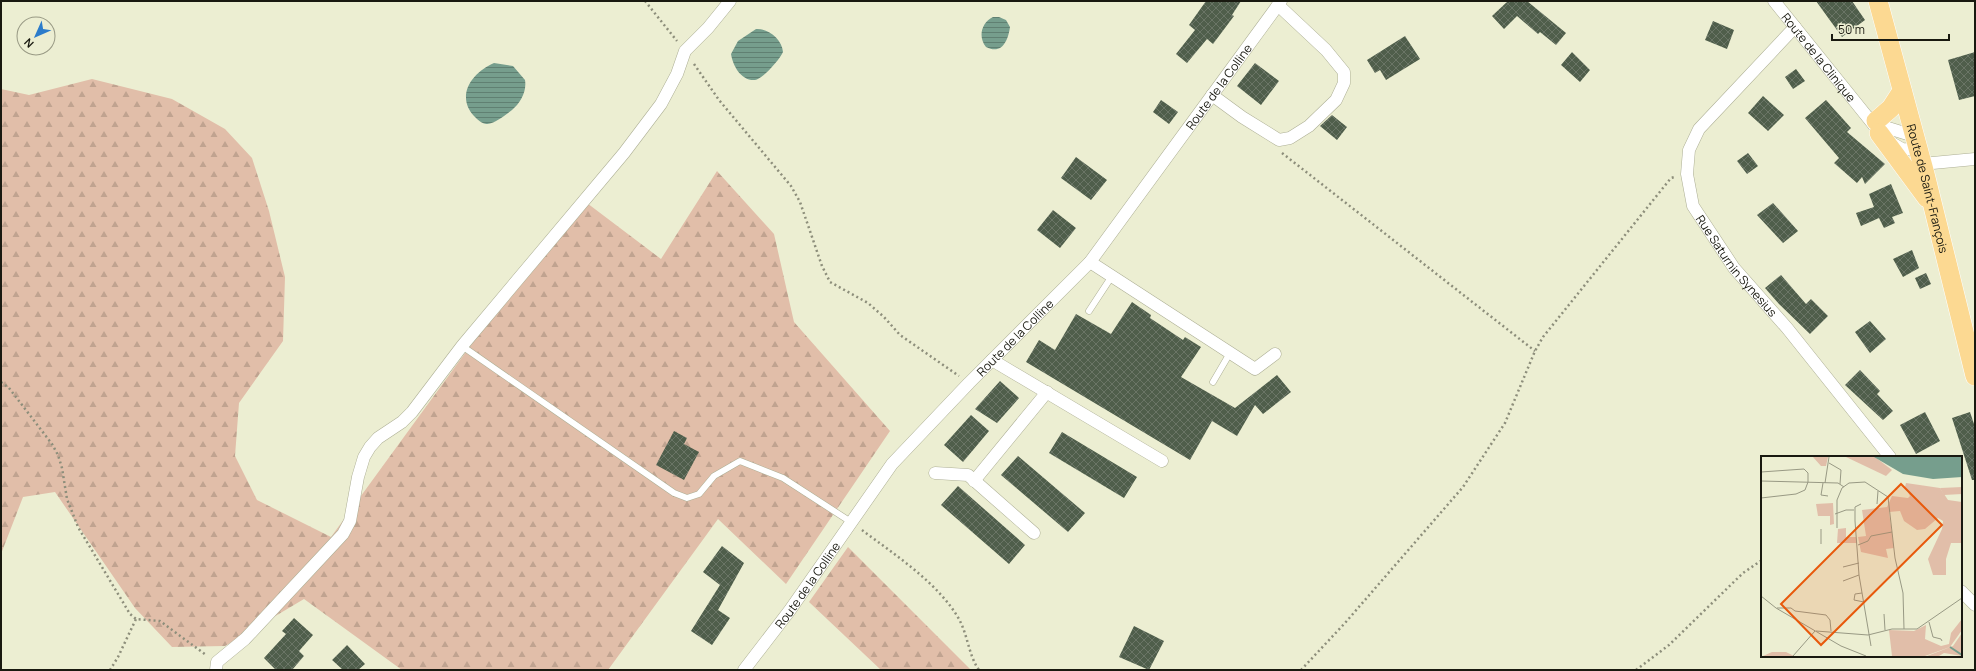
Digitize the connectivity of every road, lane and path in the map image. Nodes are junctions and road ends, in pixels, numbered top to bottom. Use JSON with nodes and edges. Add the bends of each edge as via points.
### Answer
{"nodes":[{"id":1,"x":645,"y":1,"type":"edge"},
{"id":2,"x":730,"y":1,"type":"edge"},
{"id":3,"x":1774,"y":1,"type":"edge"},
{"id":4,"x":1878,"y":1,"type":"edge"},
{"id":5,"x":1279,"y":3,"type":"edge"},
{"id":6,"x":1795,"y":27,"type":"junction"},
{"id":7,"x":685,"y":51,"type":"junction"},
{"id":8,"x":1902,"y":90,"type":"junction"},
{"id":9,"x":1212,"y":95,"type":"junction"},
{"id":10,"x":1873,"y":122,"type":"junction"},
{"id":11,"x":1279,"y":150,"type":"dead end"},
{"id":12,"x":1918,"y":150,"type":"junction"},
{"id":13,"x":1975,"y":159,"type":"edge"},
{"id":14,"x":1687,"y":174,"type":"junction"},
{"id":15,"x":1931,"y":204,"type":"junction"},
{"id":16,"x":1090,"y":262,"type":"junction"},
{"id":17,"x":1112,"y":276,"type":"junction"},
{"id":18,"x":1089,"y":311,"type":"dead end"},
{"id":19,"x":462,"y":346,"type":"junction"},
{"id":20,"x":1535,"y":351,"type":"junction"},
{"id":21,"x":1230,"y":353,"type":"junction"},
{"id":22,"x":1275,"y":354,"type":"dead end"},
{"id":23,"x":992,"y":360,"type":"junction"},
{"id":24,"x":1975,"y":376,"type":"edge"},
{"id":25,"x":1,"y":382,"type":"edge"},
{"id":26,"x":1213,"y":382,"type":"dead end"},
{"id":27,"x":969,"y":383,"type":"junction"},
{"id":28,"x":1047,"y":392,"type":"junction"},
{"id":29,"x":1889,"y":456,"type":"edge"},
{"id":30,"x":1162,"y":461,"type":"dead end"},
{"id":31,"x":935,"y":473,"type":"dead end"},
{"id":32,"x":974,"y":481,"type":"junction"},
{"id":33,"x":851,"y":522,"type":"junction"},
{"id":34,"x":1034,"y":533,"type":"dead end"},
{"id":35,"x":1761,"y":561,"type":"edge"},
{"id":36,"x":1962,"y":592,"type":"edge"},
{"id":37,"x":1975,"y":604,"type":"edge"},
{"id":38,"x":136,"y":619,"type":"junction"},
{"id":39,"x":217,"y":666,"type":"edge"},
{"id":40,"x":110,"y":670,"type":"edge"},
{"id":41,"x":744,"y":670,"type":"edge"},
{"id":42,"x":979,"y":670,"type":"edge"},
{"id":43,"x":1301,"y":670,"type":"edge"},
{"id":44,"x":1636,"y":670,"type":"edge"}],
"edges":[{"from":1,"to":7,"type":"path"},
{"from":2,"to":7,"type":"street"},
{"from":3,"to":6,"type":"street","name":"Route de la Clinique"},
{"from":4,"to":8,"type":"main road","name":"Route de Saint-François"},
{"from":5,"to":9,"type":"street","name":"Route de la Colline"},
{"from":5,"to":9,"type":"street","via":[[1344,72],[1344,83],[1336,100],[1309,126],[1290,138],[1279,140]]},
{"from":6,"to":10,"type":"street","name":"Route de la Clinique"},
{"from":6,"to":14,"type":"street","name":"Rue Saturnin Synesius","via":[[1699,129],[1689,150]]},
{"from":7,"to":19,"type":"street","via":[[677,74],[661,104],[624,153]]},
{"from":7,"to":27,"type":"path","via":[[719,100],[791,186],[800,202],[830,282],[868,303],[900,336]]},
{"from":8,"to":10,"type":"main road","via":[[1891,108]]},
{"from":8,"to":12,"type":"main road","name":"Route de Saint-François"},
{"from":9,"to":16,"type":"street","name":"Route de la Colline"},
{"from":10,"to":12,"type":"street","name":"Route de la Clinique","via":[[1888,128]]},
{"from":10,"to":15,"type":"main road"},
{"from":11,"to":20,"type":"path"},
{"from":12,"to":13,"type":"street"},
{"from":12,"to":15,"type":"main road","name":"Route de Saint-François"},
{"from":14,"to":20,"type":"path","via":[[1671,178]]},
{"from":14,"to":29,"type":"street","name":"Rue Saturnin Synesius","via":[[1693,206],[1734,268],[1787,328]]},
{"from":15,"to":24,"type":"main road","name":"Route de Saint-François"},
{"from":16,"to":17,"type":"street"},
{"from":16,"to":23,"type":"street","name":"Route de la Colline"},
{"from":17,"to":18,"type":"lane"},
{"from":17,"to":21,"type":"street"},
{"from":19,"to":33,"type":"lane","via":[[674,493],[687,498],[699,494],[714,476],[740,461],[783,478]]},
{"from":19,"to":39,"type":"street","via":[[412,412],[370,447],[358,477],[350,521],[343,534]]},
{"from":20,"to":43,"type":"path","via":[[1505,423],[1463,487]]},
{"from":21,"to":22,"type":"street","via":[[1255,369]]},
{"from":21,"to":26,"type":"lane"},
{"from":23,"to":27,"type":"street","name":"Route de la Colline"},
{"from":23,"to":28,"type":"street"},
{"from":25,"to":38,"type":"path","via":[[52,444],[62,468],[67,499],[78,527],[130,614]]},
{"from":27,"to":33,"type":"street","name":"Route de la Colline","via":[[892,464]]},
{"from":28,"to":30,"type":"street"},
{"from":28,"to":32,"type":"street"},
{"from":31,"to":32,"type":"street","via":[[968,475]]},
{"from":32,"to":34,"type":"street"},
{"from":33,"to":41,"type":"street","name":"Route de la Colline","via":[[790,610]]},
{"from":33,"to":42,"type":"path","via":[[936,590],[952,608],[961,623]]},
{"from":35,"to":44,"type":"path","via":[[1743,573],[1669,645]]},
{"from":36,"to":37,"type":"street"},
{"from":38,"to":39,"type":"path","via":[[160,620]]},
{"from":38,"to":40,"type":"path"}]}
